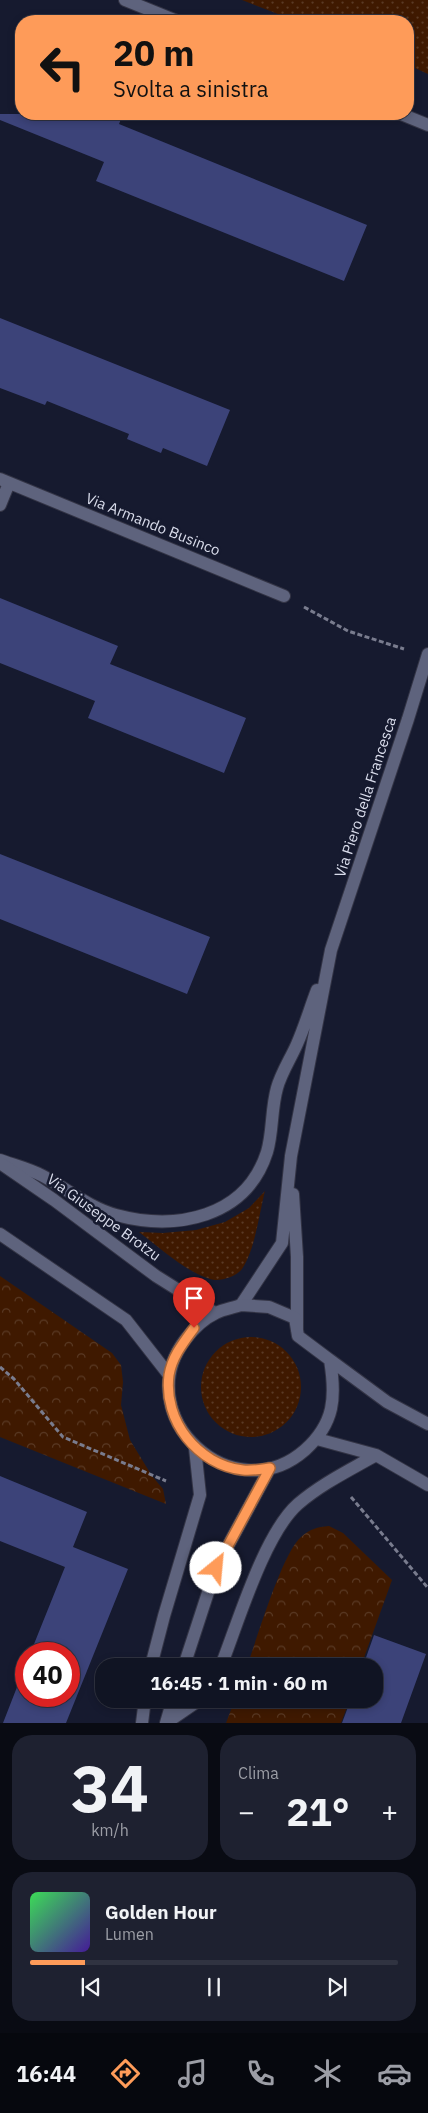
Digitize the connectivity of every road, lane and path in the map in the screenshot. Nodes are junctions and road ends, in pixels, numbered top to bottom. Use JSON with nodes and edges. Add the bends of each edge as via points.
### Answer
{"nodes":[{"id":1,"x":125,"y":0,"type":"edge"},
{"id":2,"x":161,"y":15,"type":"edge"},
{"id":3,"x":414,"y":119,"type":"edge"},
{"id":4,"x":428,"y":125,"type":"edge"},
{"id":5,"x":5,"y":481,"type":"edge"},
{"id":6,"x":0,"y":505,"type":"edge"},
{"id":7,"x":284,"y":596,"type":"joint"},
{"id":8,"x":428,"y":655,"type":"edge"},
{"id":9,"x":331,"y":950,"type":"junction"},
{"id":10,"x":291,"y":1156,"type":"junction"},
{"id":11,"x":0,"y":1162,"type":"edge"},
{"id":12,"x":223,"y":1208,"type":"joint"},
{"id":13,"x":0,"y":1234,"type":"edge"},
{"id":14,"x":241,"y":1305,"type":"junction"},
{"id":15,"x":215,"y":1313,"type":"junction"},
{"id":16,"x":298,"y":1336,"type":"junction"},
{"id":17,"x":330,"y":1360,"type":"junction"},
{"id":18,"x":0,"y":1367,"type":"edge"},
{"id":19,"x":169,"y":1375,"type":"junction"},
{"id":20,"x":428,"y":1424,"type":"edge"},
{"id":21,"x":317,"y":1439,"type":"junction"},
{"id":22,"x":195,"y":1448,"type":"junction"},
{"id":23,"x":376,"y":1455,"type":"junction"},
{"id":24,"x":270,"y":1468,"type":"junction"},
{"id":25,"x":336,"y":1479,"type":"junction"},
{"id":26,"x":166,"y":1481,"type":"dead end"},
{"id":27,"x":428,"y":1485,"type":"edge"},
{"id":28,"x":428,"y":1588,"type":"edge"},
{"id":29,"x":153,"y":1658,"type":"edge"},
{"id":30,"x":187,"y":1658,"type":"edge"},
{"id":31,"x":224,"y":1658,"type":"edge"},
{"id":32,"x":144,"y":1708,"type":"edge"},
{"id":33,"x":171,"y":1708,"type":"edge"},
{"id":34,"x":188,"y":1708,"type":"edge"},
{"id":35,"x":142,"y":1723,"type":"edge"},
{"id":36,"x":166,"y":1723,"type":"edge"}],
"edges":[{"from":1,"to":2,"type":"street"},
{"from":3,"to":4,"type":"street"},
{"from":5,"to":6,"type":"street","name":"Via Armando Businco"},
{"from":5,"to":7,"type":"street","name":"Via Armando Businco"},
{"from":7,"to":8,"type":"path","via":[[348,631]]},
{"from":8,"to":9,"type":"street","name":"Via Piero della Francesca"},
{"from":9,"to":10,"type":"street","name":"Via Piero della Francesca"},
{"from":9,"to":12,"type":"street","name":"Via Piero della Francesca","via":[[298,1042],[277,1088],[267,1151],[260,1169],[243,1192]]},
{"from":10,"to":14,"type":"street","name":"Via Piero della Francesca","via":[[282,1243]]},
{"from":10,"to":16,"type":"street","name":"Via Piero della Francesca"},
{"from":11,"to":12,"type":"street","name":"Via Giuseppe Brotzu","via":[[40,1175],[115,1215],[175,1221]]},
{"from":11,"to":15,"type":"street","name":"Via Giuseppe Brotzu","via":[[156,1276]]},
{"from":13,"to":19,"type":"street","via":[[126,1320]]},
{"from":14,"to":15,"type":"street"},
{"from":14,"to":16,"type":"street","via":[[269,1307],[295,1318]]},
{"from":15,"to":19,"type":"street","via":[[194,1328],[178,1350]]},
{"from":16,"to":17,"type":"street"},
{"from":17,"to":20,"type":"street","via":[[387,1402]]},
{"from":17,"to":21,"type":"street","via":[[334,1388],[330,1415]]},
{"from":18,"to":26,"type":"path","via":[[63,1437]]},
{"from":19,"to":22,"type":"street","via":[[170,1402],[179,1428]]},
{"from":21,"to":23,"type":"street"},
{"from":21,"to":24,"type":"street","via":[[296,1457]]},
{"from":22,"to":24,"type":"street","via":[[218,1463],[244,1470]]},
{"from":22,"to":29,"type":"street","via":[[200,1495]]},
{"from":23,"to":25,"type":"street"},
{"from":23,"to":27,"type":"street"},
{"from":24,"to":30,"type":"street","via":[[216,1568]]},
{"from":25,"to":28,"type":"path"},
{"from":25,"to":31,"type":"street","via":[[298,1504],[279,1525]]},
{"from":32,"to":35,"type":"street"},
{"from":33,"to":36,"type":"street"},
{"from":34,"to":36,"type":"street"}]}
